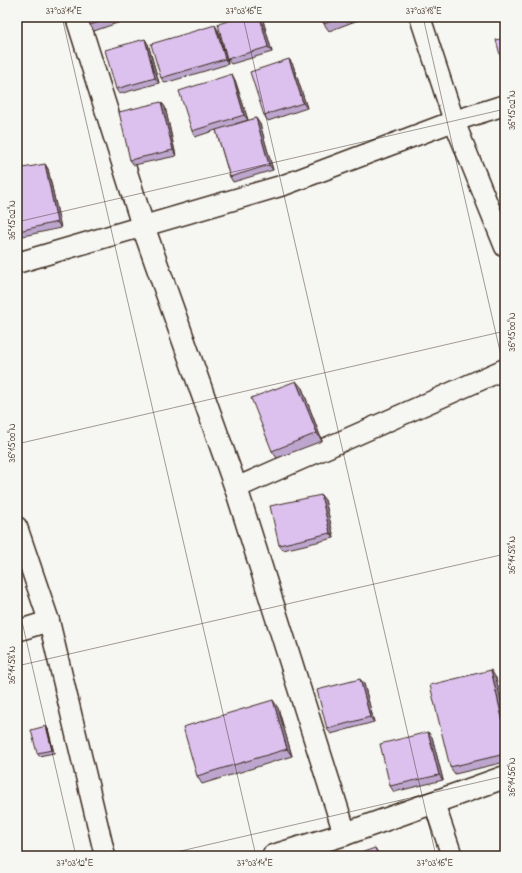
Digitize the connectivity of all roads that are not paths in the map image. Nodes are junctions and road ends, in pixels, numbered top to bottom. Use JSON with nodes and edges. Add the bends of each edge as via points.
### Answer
{"nodes":[{"id":1,"x":77,"y":17,"type":"edge"},
{"id":2,"x":420,"y":17,"type":"edge"},
{"id":3,"x":505,"y":105,"type":"edge"},
{"id":4,"x":454,"y":121,"type":"junction"},
{"id":5,"x":143,"y":226,"type":"junction"},
{"id":6,"x":505,"y":247,"type":"edge"},
{"id":7,"x":17,"y":263,"type":"edge"},
{"id":8,"x":505,"y":369,"type":"edge"},
{"id":9,"x":236,"y":488,"type":"junction"},
{"id":10,"x":17,"y":527,"type":"edge"},
{"id":11,"x":49,"y":621,"type":"junction"},
{"id":12,"x":17,"y":630,"type":"edge"},
{"id":13,"x":505,"y":777,"type":"edge"},
{"id":14,"x":434,"y":803,"type":"junction"},
{"id":15,"x":345,"y":834,"type":"junction"},
{"id":16,"x":105,"y":856,"type":"edge"},
{"id":17,"x":273,"y":856,"type":"edge"},
{"id":18,"x":452,"y":856,"type":"edge"}],
"edges":[{"from":1,"to":5,"type":"street"},
{"from":2,"to":4,"type":"street"},
{"from":3,"to":4,"type":"street"},
{"from":4,"to":5,"type":"street","via":[[284,185]]},
{"from":4,"to":6,"type":"street"},
{"from":5,"to":7,"type":"street"},
{"from":5,"to":9,"type":"street"},
{"from":8,"to":9,"type":"street"},
{"from":9,"to":15,"type":"street"},
{"from":10,"to":11,"type":"street"},
{"from":11,"to":12,"type":"street"},
{"from":11,"to":16,"type":"street"},
{"from":13,"to":14,"type":"street"},
{"from":14,"to":15,"type":"street"},
{"from":14,"to":18,"type":"street"},
{"from":15,"to":17,"type":"street"}]}
